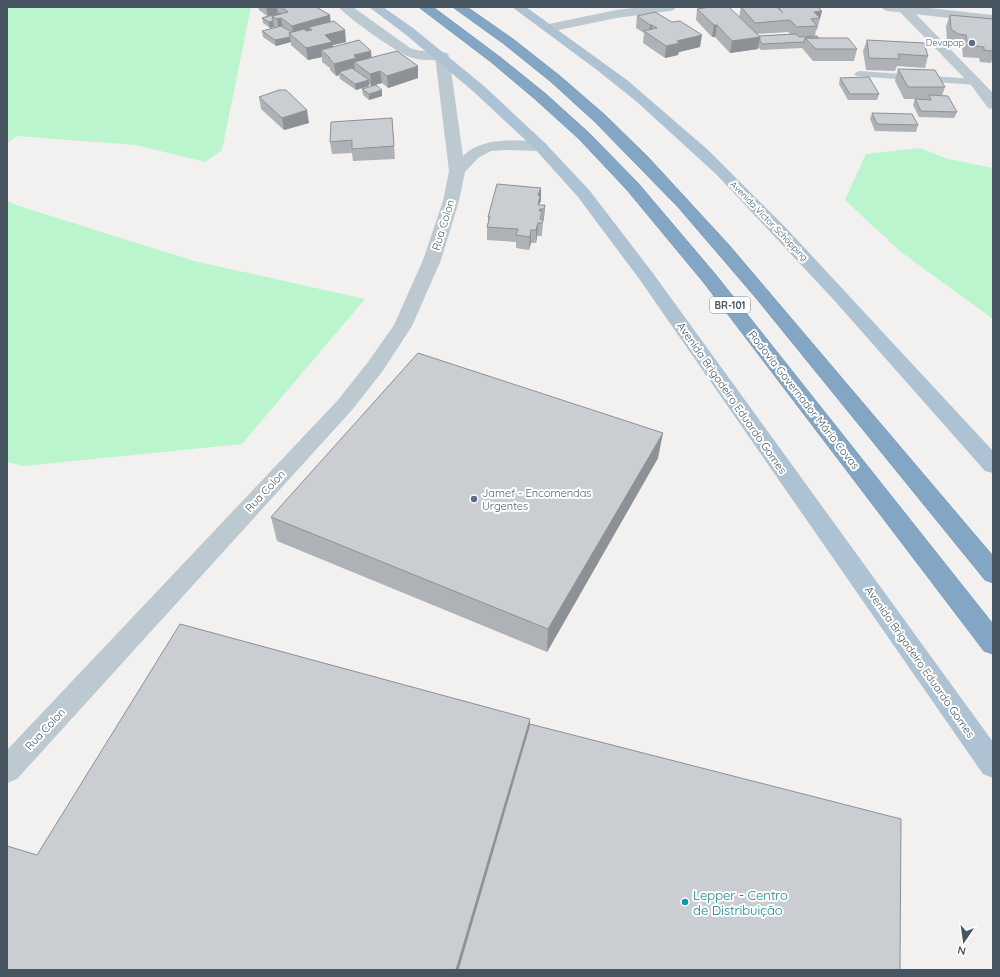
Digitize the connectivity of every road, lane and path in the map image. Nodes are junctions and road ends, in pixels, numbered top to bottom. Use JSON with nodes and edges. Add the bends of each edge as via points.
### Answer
{"nodes":[{"id":1,"x":346,"y":7,"type":"edge"},
{"id":2,"x":375,"y":7,"type":"edge"},
{"id":3,"x":425,"y":7,"type":"edge"},
{"id":4,"x":459,"y":7,"type":"edge"},
{"id":5,"x":518,"y":7,"type":"edge"},
{"id":6,"x":670,"y":7,"type":"edge"},
{"id":7,"x":888,"y":7,"type":"edge"},
{"id":8,"x":904,"y":9,"type":"junction"},
{"id":9,"x":993,"y":19,"type":"edge"},
{"id":10,"x":549,"y":28,"type":"junction"},
{"id":11,"x":442,"y":56,"type":"junction"},
{"id":12,"x":859,"y":74,"type":"dead end"},
{"id":13,"x":976,"y":82,"type":"junction"},
{"id":14,"x":993,"y":105,"type":"edge"},
{"id":15,"x":540,"y":146,"type":"junction"},
{"id":16,"x":457,"y":171,"type":"junction"},
{"id":17,"x":993,"y":465,"type":"edge"},
{"id":18,"x":993,"y":573,"type":"edge"},
{"id":19,"x":993,"y":643,"type":"edge"},
{"id":20,"x":993,"y":765,"type":"edge"},
{"id":21,"x":7,"y":770,"type":"edge"}],
"edges":[{"from":1,"to":11,"type":"street","via":[[405,51],[415,55]]},
{"from":2,"to":11,"type":"main road","name":"Avenida Brigadeiro Eduardo Gomes"},
{"from":3,"to":19,"type":"highway","name":"Rodovia Governador Mário Covas","number":"BR-101","via":[[520,78],[568,121],[633,187],[710,279]]},
{"from":4,"to":18,"type":"highway","number":"BR-101","via":[[541,68],[652,169],[762,294]]},
{"from":5,"to":10,"type":"main road","name":"Avenida Victor Schöpping"},
{"from":6,"to":10,"type":"street","via":[[616,14]]},
{"from":7,"to":8,"type":"street"},
{"from":8,"to":9,"type":"street"},
{"from":8,"to":13,"type":"street"},
{"from":10,"to":17,"type":"main road","name":"Avenida Victor Schöpping","via":[[634,92],[734,183]]},
{"from":11,"to":15,"type":"main road","name":"Avenida Brigadeiro Eduardo Gomes"},
{"from":11,"to":16,"type":"street","name":"Rua Colon"},
{"from":12,"to":13,"type":"lane"},
{"from":13,"to":14,"type":"street"},
{"from":15,"to":16,"type":"street","via":[[505,145],[485,148],[476,152]]},
{"from":15,"to":20,"type":"main road","name":"Avenida Brigadeiro Eduardo Gomes","via":[[584,194],[624,246]]},
{"from":16,"to":21,"type":"street","name":"Rua Colon","via":[[432,260],[403,326],[375,367],[345,405]]}]}
